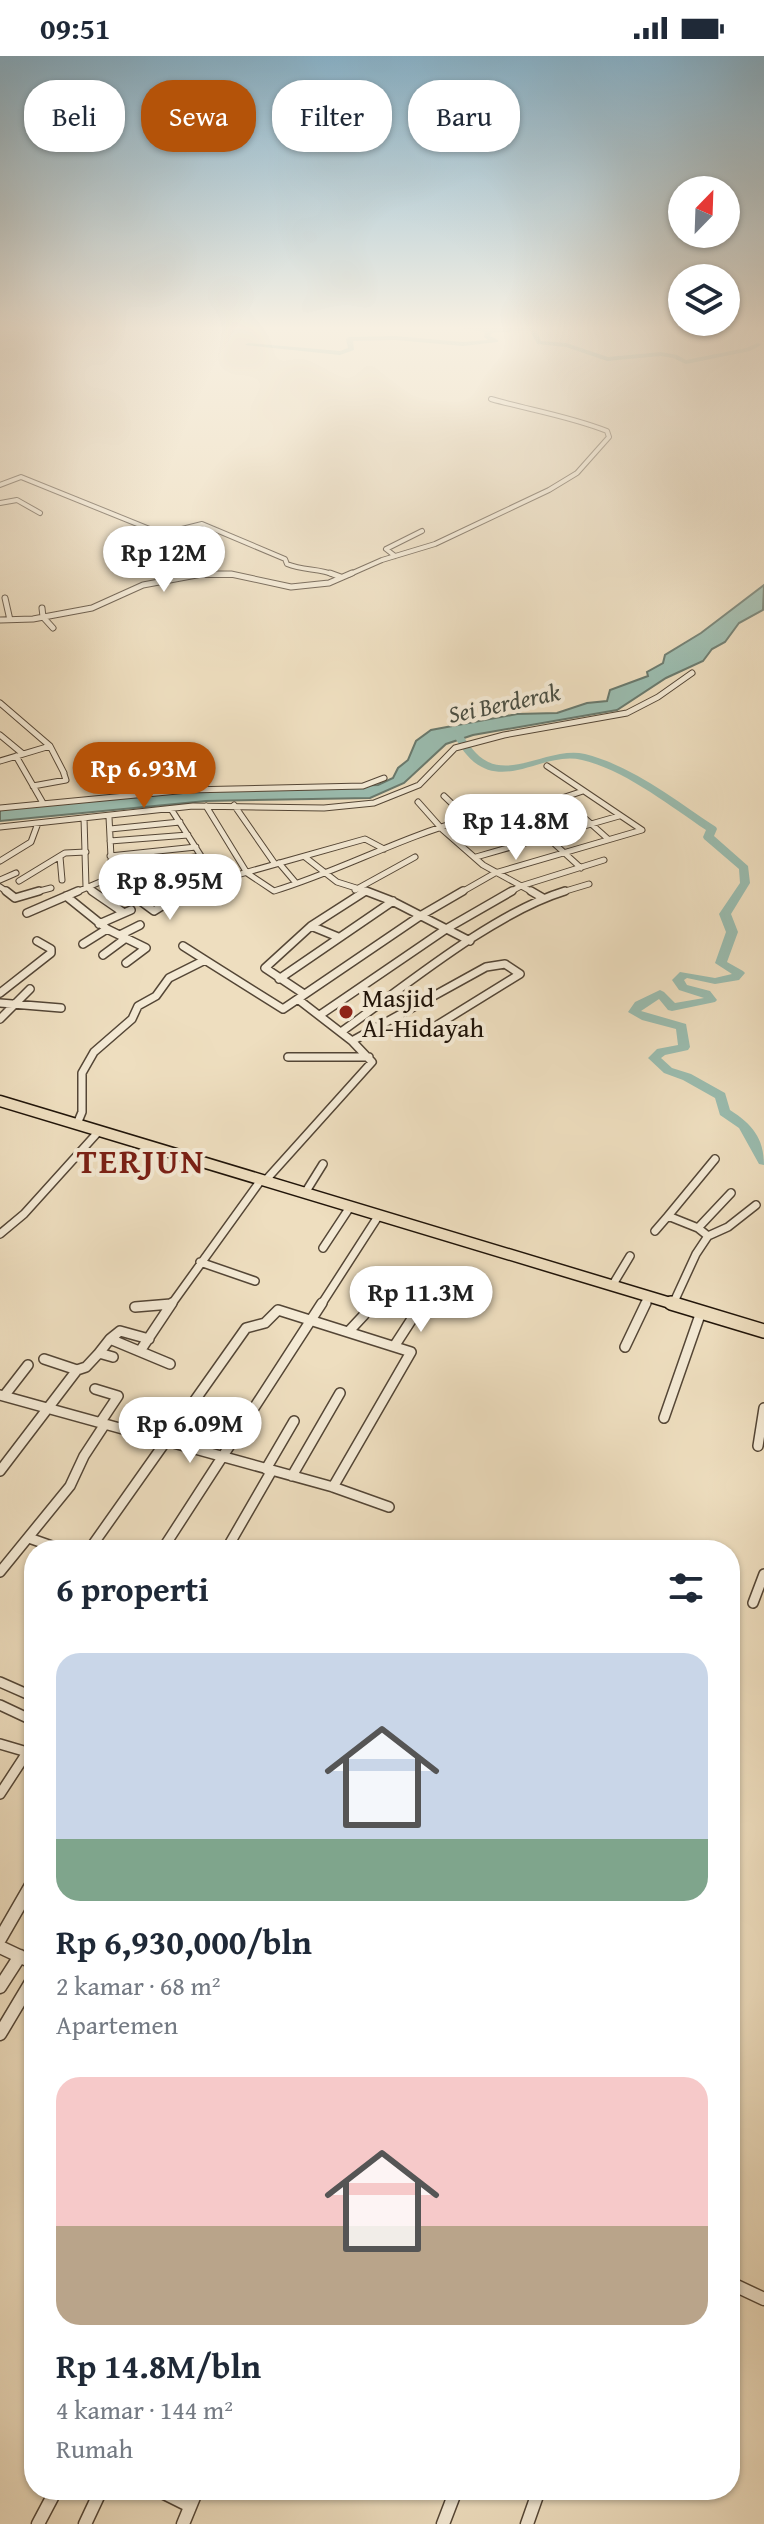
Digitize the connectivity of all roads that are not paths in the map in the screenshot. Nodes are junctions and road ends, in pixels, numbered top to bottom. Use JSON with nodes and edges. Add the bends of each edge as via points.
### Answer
{"nodes":[{"id":1,"x":604,"y":442,"type":"edge"},
{"id":2,"x":0,"y":485,"type":"edge"},
{"id":3,"x":0,"y":503,"type":"edge"},
{"id":4,"x":40,"y":513,"type":"dead end"},
{"id":5,"x":422,"y":531,"type":"dead end"},
{"id":6,"x":395,"y":556,"type":"junction"},
{"id":7,"x":341,"y":577,"type":"junction"},
{"id":8,"x":5,"y":598,"type":"dead end"},
{"id":9,"x":54,"y":604,"type":"dead end"},
{"id":10,"x":31,"y":607,"type":"dead end"},
{"id":11,"x":42,"y":608,"type":"dead end"},
{"id":12,"x":53,"y":614,"type":"junction"},
{"id":13,"x":43,"y":617,"type":"junction"},
{"id":14,"x":33,"y":619,"type":"junction"},
{"id":15,"x":0,"y":620,"type":"edge"},
{"id":16,"x":10,"y":620,"type":"junction"},
{"id":17,"x":53,"y":628,"type":"dead end"},
{"id":18,"x":692,"y":673,"type":"dead end"},
{"id":19,"x":0,"y":703,"type":"edge"},
{"id":20,"x":8,"y":710,"type":"junction"},
{"id":21,"x":0,"y":712,"type":"edge"},
{"id":22,"x":0,"y":735,"type":"edge"},
{"id":23,"x":50,"y":746,"type":"junction"},
{"id":24,"x":20,"y":755,"type":"junction"},
{"id":25,"x":0,"y":761,"type":"edge"},
{"id":26,"x":547,"y":766,"type":"dead end"},
{"id":27,"x":384,"y":778,"type":"dead end"},
{"id":28,"x":33,"y":786,"type":"junction"},
{"id":29,"x":583,"y":791,"type":"junction"},
{"id":30,"x":444,"y":796,"type":"dead end"},
{"id":31,"x":418,"y":802,"type":"dead end"},
{"id":32,"x":43,"y":803,"type":"junction"},
{"id":33,"x":234,"y":805,"type":"junction"},
{"id":34,"x":535,"y":805,"type":"dead end"},
{"id":35,"x":206,"y":806,"type":"junction"},
{"id":36,"x":0,"y":808,"type":"edge"},
{"id":37,"x":171,"y":809,"type":"junction"},
{"id":38,"x":619,"y":816,"type":"junction"},
{"id":39,"x":109,"y":817,"type":"junction"},
{"id":40,"x":84,"y":818,"type":"junction"},
{"id":41,"x":180,"y":822,"type":"junction"},
{"id":42,"x":38,"y":823,"type":"junction"},
{"id":43,"x":591,"y":825,"type":"junction"},
{"id":44,"x":651,"y":826,"type":"dead end"},
{"id":45,"x":0,"y":827,"type":"edge"},
{"id":46,"x":441,"y":827,"type":"junction"},
{"id":47,"x":110,"y":829,"type":"junction"},
{"id":48,"x":642,"y":830,"type":"junction"},
{"id":49,"x":566,"y":832,"type":"junction"},
{"id":50,"x":188,"y":835,"type":"junction"},
{"id":51,"x":547,"y":837,"type":"junction"},
{"id":52,"x":608,"y":839,"type":"junction"},
{"id":53,"x":110,"y":841,"type":"junction"},
{"id":54,"x":196,"y":847,"type":"junction"},
{"id":55,"x":384,"y":849,"type":"junction"},
{"id":56,"x":86,"y":852,"type":"junction"},
{"id":57,"x":564,"y":852,"type":"junction"},
{"id":58,"x":110,"y":856,"type":"junction"},
{"id":59,"x":60,"y":857,"type":"junction"},
{"id":60,"x":305,"y":857,"type":"junction"},
{"id":61,"x":415,"y":857,"type":"dead end"},
{"id":62,"x":476,"y":857,"type":"junction"},
{"id":63,"x":604,"y":860,"type":"dead end"},
{"id":64,"x":0,"y":861,"type":"edge"},
{"id":65,"x":277,"y":863,"type":"junction"},
{"id":66,"x":581,"y":868,"type":"junction"},
{"id":67,"x":113,"y":870,"type":"junction"},
{"id":68,"x":16,"y":873,"type":"dead end"},
{"id":69,"x":247,"y":873,"type":"junction"},
{"id":70,"x":495,"y":873,"type":"junction"},
{"id":71,"x":160,"y":876,"type":"dead end"},
{"id":72,"x":324,"y":876,"type":"junction"},
{"id":73,"x":0,"y":880,"type":"edge"},
{"id":74,"x":62,"y":880,"type":"dead end"},
{"id":75,"x":19,"y":881,"type":"dead end"},
{"id":76,"x":296,"y":883,"type":"junction"},
{"id":77,"x":589,"y":884,"type":"dead end"},
{"id":78,"x":521,"y":886,"type":"junction"},
{"id":79,"x":0,"y":887,"type":"edge"},
{"id":80,"x":86,"y":887,"type":"junction"},
{"id":81,"x":51,"y":888,"type":"dead end"},
{"id":82,"x":354,"y":890,"type":"junction"},
{"id":83,"x":364,"y":892,"type":"junction"},
{"id":84,"x":66,"y":896,"type":"junction"},
{"id":85,"x":543,"y":898,"type":"junction"},
{"id":86,"x":393,"y":901,"type":"junction"},
{"id":87,"x":27,"y":913,"type":"dead end"},
{"id":88,"x":420,"y":916,"type":"junction"},
{"id":89,"x":99,"y":924,"type":"junction"},
{"id":90,"x":140,"y":925,"type":"dead end"},
{"id":91,"x":311,"y":926,"type":"junction"},
{"id":92,"x":107,"y":929,"type":"junction"},
{"id":93,"x":446,"y":929,"type":"junction"},
{"id":94,"x":123,"y":937,"type":"junction"},
{"id":95,"x":338,"y":937,"type":"junction"},
{"id":96,"x":37,"y":941,"type":"dead end"},
{"id":97,"x":470,"y":941,"type":"junction"},
{"id":98,"x":83,"y":944,"type":"dead end"},
{"id":99,"x":183,"y":946,"type":"dead end"},
{"id":100,"x":103,"y":955,"type":"dead end"},
{"id":101,"x":205,"y":960,"type":"junction"},
{"id":102,"x":126,"y":963,"type":"dead end"},
{"id":103,"x":279,"y":979,"type":"junction"},
{"id":104,"x":30,"y":989,"type":"dead end"},
{"id":105,"x":0,"y":993,"type":"edge"},
{"id":106,"x":301,"y":997,"type":"junction"},
{"id":107,"x":0,"y":1003,"type":"edge"},
{"id":108,"x":17,"y":1005,"type":"junction"},
{"id":109,"x":61,"y":1008,"type":"dead end"},
{"id":110,"x":283,"y":1009,"type":"junction"},
{"id":111,"x":316,"y":1013,"type":"junction"},
{"id":112,"x":0,"y":1019,"type":"edge"},
{"id":113,"x":397,"y":1021,"type":"junction"},
{"id":114,"x":341,"y":1032,"type":"junction"},
{"id":115,"x":355,"y":1043,"type":"junction"},
{"id":116,"x":288,"y":1057,"type":"dead end"},
{"id":117,"x":369,"y":1057,"type":"junction"},
{"id":118,"x":0,"y":1101,"type":"edge"},
{"id":119,"x":77,"y":1124,"type":"junction"},
{"id":120,"x":99,"y":1131,"type":"junction"},
{"id":121,"x":715,"y":1159,"type":"dead end"},
{"id":122,"x":323,"y":1164,"type":"dead end"},
{"id":123,"x":263,"y":1180,"type":"junction"},
{"id":124,"x":305,"y":1193,"type":"junction"},
{"id":125,"x":731,"y":1193,"type":"dead end"},
{"id":126,"x":756,"y":1205,"type":"dead end"},
{"id":127,"x":350,"y":1207,"type":"junction"},
{"id":128,"x":379,"y":1215,"type":"junction"},
{"id":129,"x":668,"y":1216,"type":"junction"},
{"id":130,"x":698,"y":1228,"type":"junction"},
{"id":131,"x":655,"y":1231,"type":"dead end"},
{"id":132,"x":0,"y":1234,"type":"edge"},
{"id":133,"x":708,"y":1236,"type":"junction"},
{"id":134,"x":323,"y":1248,"type":"dead end"},
{"id":135,"x":630,"y":1256,"type":"dead end"},
{"id":136,"x":200,"y":1262,"type":"junction"},
{"id":137,"x":255,"y":1281,"type":"dead end"},
{"id":138,"x":612,"y":1286,"type":"junction"},
{"id":139,"x":649,"y":1297,"type":"junction"},
{"id":140,"x":171,"y":1304,"type":"junction"},
{"id":141,"x":673,"y":1304,"type":"junction"},
{"id":142,"x":421,"y":1305,"type":"dead end"},
{"id":143,"x":135,"y":1307,"type":"dead end"},
{"id":144,"x":701,"y":1312,"type":"junction"},
{"id":145,"x":364,"y":1315,"type":"dead end"},
{"id":146,"x":311,"y":1319,"type":"junction"},
{"id":147,"x":350,"y":1330,"type":"junction"},
{"id":148,"x":764,"y":1331,"type":"edge"},
{"id":149,"x":110,"y":1339,"type":"junction"},
{"id":150,"x":149,"y":1339,"type":"junction"},
{"id":151,"x":395,"y":1345,"type":"junction"},
{"id":152,"x":625,"y":1347,"type":"dead end"},
{"id":153,"x":140,"y":1351,"type":"junction"},
{"id":154,"x":99,"y":1353,"type":"junction"},
{"id":155,"x":113,"y":1357,"type":"dead end"},
{"id":156,"x":44,"y":1359,"type":"dead end"},
{"id":157,"x":170,"y":1364,"type":"dead end"},
{"id":158,"x":28,"y":1365,"type":"dead end"},
{"id":159,"x":77,"y":1370,"type":"junction"},
{"id":160,"x":95,"y":1389,"type":"dead end"},
{"id":161,"x":340,"y":1393,"type":"dead end"},
{"id":162,"x":2,"y":1398,"type":"edge"},
{"id":163,"x":49,"y":1408,"type":"junction"},
{"id":164,"x":764,"y":1408,"type":"edge"},
{"id":165,"x":664,"y":1418,"type":"dead end"},
{"id":166,"x":294,"y":1421,"type":"dead end"},
{"id":167,"x":102,"y":1424,"type":"junction"},
{"id":168,"x":167,"y":1441,"type":"junction"},
{"id":169,"x":758,"y":1446,"type":"dead end"},
{"id":170,"x":221,"y":1456,"type":"junction"},
{"id":171,"x":269,"y":1470,"type":"junction"},
{"id":172,"x":0,"y":1471,"type":"edge"},
{"id":173,"x":292,"y":1476,"type":"junction"},
{"id":174,"x":333,"y":1487,"type":"junction"},
{"id":175,"x":389,"y":1507,"type":"dead end"},
{"id":176,"x":29,"y":1538,"type":"joint"},
{"id":177,"x":35,"y":1540,"type":"edge"},
{"id":178,"x":96,"y":1540,"type":"edge"},
{"id":179,"x":168,"y":1540,"type":"edge"},
{"id":180,"x":231,"y":1540,"type":"edge"},
{"id":181,"x":24,"y":1544,"type":"edge"},
{"id":182,"x":0,"y":1572,"type":"edge"},
{"id":183,"x":764,"y":1574,"type":"edge"},
{"id":184,"x":753,"y":1603,"type":"dead end"},
{"id":185,"x":0,"y":1682,"type":"edge"},
{"id":186,"x":24,"y":1693,"type":"edge"},
{"id":187,"x":0,"y":1705,"type":"edge"},
{"id":188,"x":24,"y":1716,"type":"edge"},
{"id":189,"x":1,"y":1745,"type":"edge"},
{"id":190,"x":24,"y":1748,"type":"edge"},
{"id":191,"x":24,"y":1760,"type":"edge"},
{"id":192,"x":0,"y":1794,"type":"edge"},
{"id":193,"x":24,"y":1897,"type":"edge"},
{"id":194,"x":0,"y":1939,"type":"edge"},
{"id":195,"x":0,"y":1947,"type":"edge"},
{"id":196,"x":20,"y":1956,"type":"junction"},
{"id":197,"x":24,"y":1958,"type":"edge"},
{"id":198,"x":0,"y":1987,"type":"edge"},
{"id":199,"x":24,"y":1994,"type":"edge"},
{"id":200,"x":0,"y":2034,"type":"edge"},
{"id":201,"x":740,"y":2288,"type":"edge"},
{"id":202,"x":764,"y":2299,"type":"edge"},
{"id":203,"x":51,"y":2500,"type":"edge"},
{"id":204,"x":96,"y":2500,"type":"edge"},
{"id":205,"x":178,"y":2500,"type":"edge"},
{"id":206,"x":193,"y":2500,"type":"edge"},
{"id":207,"x":452,"y":2500,"type":"edge"},
{"id":208,"x":535,"y":2500,"type":"edge"},
{"id":209,"x":190,"y":2506,"type":"junction"},
{"id":210,"x":38,"y":2524,"type":"edge"},
{"id":211,"x":85,"y":2524,"type":"edge"},
{"id":212,"x":183,"y":2524,"type":"edge"},
{"id":213,"x":443,"y":2524,"type":"edge"},
{"id":214,"x":527,"y":2524,"type":"edge"}],
"edges":[{"from":1,"to":6,"type":"street","via":[[577,473],[549,490],[435,544]]},
{"from":2,"to":7,"type":"street","via":[[21,477],[162,534],[202,524],[303,571],[318,568]]},
{"from":3,"to":4,"type":"street","via":[[12,498]]},
{"from":5,"to":6,"type":"street","via":[[386,549]]},
{"from":6,"to":7,"type":"street"},
{"from":7,"to":12,"type":"street","via":[[298,588],[231,574],[202,574],[143,585],[96,607]]},
{"from":8,"to":16,"type":"street"},
{"from":9,"to":12,"type":"street"},
{"from":10,"to":14,"type":"street"},
{"from":11,"to":13,"type":"street"},
{"from":12,"to":13,"type":"street"},
{"from":13,"to":14,"type":"street"},
{"from":13,"to":17,"type":"street"},
{"from":14,"to":16,"type":"street"},
{"from":15,"to":16,"type":"street"},
{"from":18,"to":33,"type":"street","via":[[627,713],[455,748],[419,785],[374,803],[324,808]]},
{"from":19,"to":20,"type":"street"},
{"from":20,"to":21,"type":"street"},
{"from":20,"to":23,"type":"street"},
{"from":22,"to":24,"type":"street"},
{"from":23,"to":24,"type":"street"},
{"from":23,"to":28,"type":"street","via":[[66,780]]},
{"from":24,"to":25,"type":"street"},
{"from":24,"to":28,"type":"street"},
{"from":26,"to":29,"type":"street"},
{"from":27,"to":32,"type":"street","via":[[363,786],[188,790]]},
{"from":28,"to":32,"type":"street"},
{"from":29,"to":38,"type":"street"},
{"from":29,"to":43,"type":"street","via":[[562,798]]},
{"from":30,"to":46,"type":"street","via":[[468,818]]},
{"from":31,"to":46,"type":"street"},
{"from":32,"to":36,"type":"street"},
{"from":33,"to":35,"type":"street"},
{"from":33,"to":65,"type":"street"},
{"from":34,"to":49,"type":"street"},
{"from":35,"to":37,"type":"street"},
{"from":35,"to":69,"type":"street"},
{"from":37,"to":39,"type":"street"},
{"from":37,"to":41,"type":"street"},
{"from":38,"to":43,"type":"street"},
{"from":38,"to":48,"type":"street"},
{"from":39,"to":40,"type":"street"},
{"from":39,"to":47,"type":"street"},
{"from":40,"to":42,"type":"street"},
{"from":40,"to":56,"type":"street"},
{"from":41,"to":47,"type":"street"},
{"from":41,"to":50,"type":"street"},
{"from":42,"to":45,"type":"street"},
{"from":42,"to":64,"type":"street","via":[[29,846]]},
{"from":43,"to":49,"type":"street"},
{"from":43,"to":52,"type":"street"},
{"from":44,"to":48,"type":"street"},
{"from":46,"to":55,"type":"street"},
{"from":46,"to":62,"type":"street"},
{"from":47,"to":53,"type":"street"},
{"from":48,"to":52,"type":"street"},
{"from":49,"to":51,"type":"street"},
{"from":50,"to":53,"type":"street"},
{"from":50,"to":54,"type":"street"},
{"from":51,"to":57,"type":"street"},
{"from":51,"to":62,"type":"street"},
{"from":52,"to":57,"type":"street"},
{"from":53,"to":58,"type":"street"},
{"from":54,"to":58,"type":"street"},
{"from":54,"to":67,"type":"street","via":[[200,857]]},
{"from":55,"to":60,"type":"street","via":[[367,839]]},
{"from":55,"to":72,"type":"street"},
{"from":56,"to":59,"type":"street"},
{"from":56,"to":80,"type":"street"},
{"from":57,"to":66,"type":"street"},
{"from":57,"to":70,"type":"street"},
{"from":58,"to":67,"type":"street"},
{"from":59,"to":74,"type":"street"},
{"from":59,"to":75,"type":"street"},
{"from":60,"to":65,"type":"street"},
{"from":60,"to":72,"type":"street"},
{"from":61,"to":82,"type":"street"},
{"from":62,"to":70,"type":"street"},
{"from":63,"to":66,"type":"street"},
{"from":65,"to":69,"type":"street"},
{"from":65,"to":76,"type":"street"},
{"from":66,"to":78,"type":"street"},
{"from":67,"to":80,"type":"street","via":[[110,878]]},
{"from":68,"to":73,"type":"street"},
{"from":69,"to":71,"type":"street","via":[[191,888],[154,911],[135,897],[140,891],[133,884]]},
{"from":69,"to":76,"type":"street","via":[[272,891]]},
{"from":70,"to":78,"type":"street"},
{"from":70,"to":88,"type":"street"},
{"from":72,"to":76,"type":"street"},
{"from":72,"to":82,"type":"street"},
{"from":77,"to":85,"type":"street"},
{"from":78,"to":85,"type":"street"},
{"from":78,"to":93,"type":"street"},
{"from":79,"to":81,"type":"street","via":[[15,898]]},
{"from":80,"to":84,"type":"street"},
{"from":80,"to":89,"type":"street","via":[[127,912]]},
{"from":82,"to":83,"type":"street"},
{"from":83,"to":86,"type":"street"},
{"from":83,"to":91,"type":"street"},
{"from":84,"to":87,"type":"street"},
{"from":84,"to":89,"type":"street"},
{"from":85,"to":97,"type":"street"},
{"from":86,"to":88,"type":"street"},
{"from":86,"to":95,"type":"street"},
{"from":88,"to":93,"type":"street"},
{"from":88,"to":106,"type":"street"},
{"from":89,"to":92,"type":"street"},
{"from":90,"to":94,"type":"street"},
{"from":91,"to":95,"type":"street"},
{"from":91,"to":103,"type":"street","via":[[265,968]]},
{"from":92,"to":94,"type":"street"},
{"from":92,"to":98,"type":"street"},
{"from":93,"to":97,"type":"street"},
{"from":93,"to":111,"type":"street"},
{"from":94,"to":100,"type":"street"},
{"from":94,"to":102,"type":"street","via":[[146,948]]},
{"from":95,"to":103,"type":"street"},
{"from":96,"to":105,"type":"street","via":[[51,953]]},
{"from":97,"to":114,"type":"street"},
{"from":99,"to":101,"type":"street"},
{"from":101,"to":110,"type":"street"},
{"from":101,"to":119,"type":"street","via":[[169,978],[94,1052],[82,1073]]},
{"from":103,"to":106,"type":"street"},
{"from":104,"to":108,"type":"street"},
{"from":106,"to":110,"type":"street"},
{"from":106,"to":111,"type":"street"},
{"from":107,"to":108,"type":"street"},
{"from":108,"to":109,"type":"street"},
{"from":108,"to":112,"type":"street"},
{"from":110,"to":111,"type":"street"},
{"from":111,"to":114,"type":"street"},
{"from":113,"to":113,"type":"street","via":[[486,967],[505,964],[520,974],[426,1032]]},
{"from":113,"to":115,"type":"street"},
{"from":114,"to":115,"type":"street"},
{"from":115,"to":117,"type":"street"},
{"from":116,"to":117,"type":"street"},
{"from":117,"to":123,"type":"street","via":[[370,1065]]},
{"from":118,"to":119,"type":"main road"},
{"from":119,"to":120,"type":"main road"},
{"from":120,"to":123,"type":"main road"},
{"from":120,"to":132,"type":"street"},
{"from":121,"to":129,"type":"street"},
{"from":122,"to":124,"type":"street"},
{"from":123,"to":124,"type":"main road"},
{"from":123,"to":136,"type":"street"},
{"from":124,"to":127,"type":"main road"},
{"from":125,"to":130,"type":"street"},
{"from":126,"to":133,"type":"street"},
{"from":127,"to":128,"type":"main road"},
{"from":127,"to":134,"type":"street"},
{"from":128,"to":138,"type":"main road"},
{"from":128,"to":146,"type":"street"},
{"from":129,"to":130,"type":"street"},
{"from":129,"to":131,"type":"street"},
{"from":130,"to":133,"type":"street"},
{"from":133,"to":141,"type":"street"},
{"from":135,"to":138,"type":"street"},
{"from":136,"to":137,"type":"street"},
{"from":136,"to":140,"type":"street"},
{"from":138,"to":139,"type":"main road"},
{"from":139,"to":141,"type":"main road"},
{"from":139,"to":152,"type":"street"},
{"from":140,"to":143,"type":"street"},
{"from":140,"to":150,"type":"street"},
{"from":141,"to":144,"type":"main road"},
{"from":142,"to":151,"type":"street"},
{"from":144,"to":148,"type":"main road"},
{"from":144,"to":165,"type":"street"},
{"from":145,"to":147,"type":"street"},
{"from":146,"to":147,"type":"street"},
{"from":146,"to":168,"type":"street","via":[[278,1310],[265,1323],[246,1328]]},
{"from":146,"to":170,"type":"street"},
{"from":147,"to":151,"type":"street"},
{"from":149,"to":150,"type":"street","via":[[120,1331]]},
{"from":149,"to":153,"type":"street"},
{"from":149,"to":154,"type":"street"},
{"from":150,"to":153,"type":"street"},
{"from":151,"to":174,"type":"street","via":[[410,1355]]},
{"from":153,"to":157,"type":"street"},
{"from":154,"to":155,"type":"street"},
{"from":154,"to":159,"type":"street"},
{"from":156,"to":159,"type":"street"},
{"from":158,"to":162,"type":"street"},
{"from":159,"to":163,"type":"street"},
{"from":160,"to":167,"type":"street","via":[[118,1397]]},
{"from":161,"to":173,"type":"street"},
{"from":162,"to":163,"type":"street"},
{"from":163,"to":167,"type":"street"},
{"from":163,"to":172,"type":"street"},
{"from":164,"to":169,"type":"street"},
{"from":166,"to":171,"type":"street"},
{"from":167,"to":168,"type":"street"},
{"from":167,"to":176,"type":"street","via":[[70,1486]]},
{"from":168,"to":170,"type":"street"},
{"from":168,"to":178,"type":"street"},
{"from":170,"to":171,"type":"street"},
{"from":170,"to":179,"type":"street"},
{"from":171,"to":173,"type":"street"},
{"from":171,"to":180,"type":"street"},
{"from":173,"to":174,"type":"street"},
{"from":174,"to":175,"type":"street"},
{"from":176,"to":177,"type":"street"},
{"from":181,"to":182,"type":"street"},
{"from":183,"to":184,"type":"street"},
{"from":185,"to":186,"type":"street"},
{"from":187,"to":188,"type":"street"},
{"from":189,"to":190,"type":"street"},
{"from":191,"to":192,"type":"street"},
{"from":193,"to":194,"type":"street"},
{"from":195,"to":196,"type":"street"},
{"from":196,"to":197,"type":"street"},
{"from":196,"to":198,"type":"street"},
{"from":199,"to":200,"type":"street"},
{"from":201,"to":202,"type":"street"},
{"from":203,"to":210,"type":"street"},
{"from":204,"to":211,"type":"street"},
{"from":205,"to":209,"type":"street"},
{"from":206,"to":209,"type":"street"},
{"from":207,"to":213,"type":"street"},
{"from":208,"to":214,"type":"street"},
{"from":209,"to":212,"type":"street"}]}
